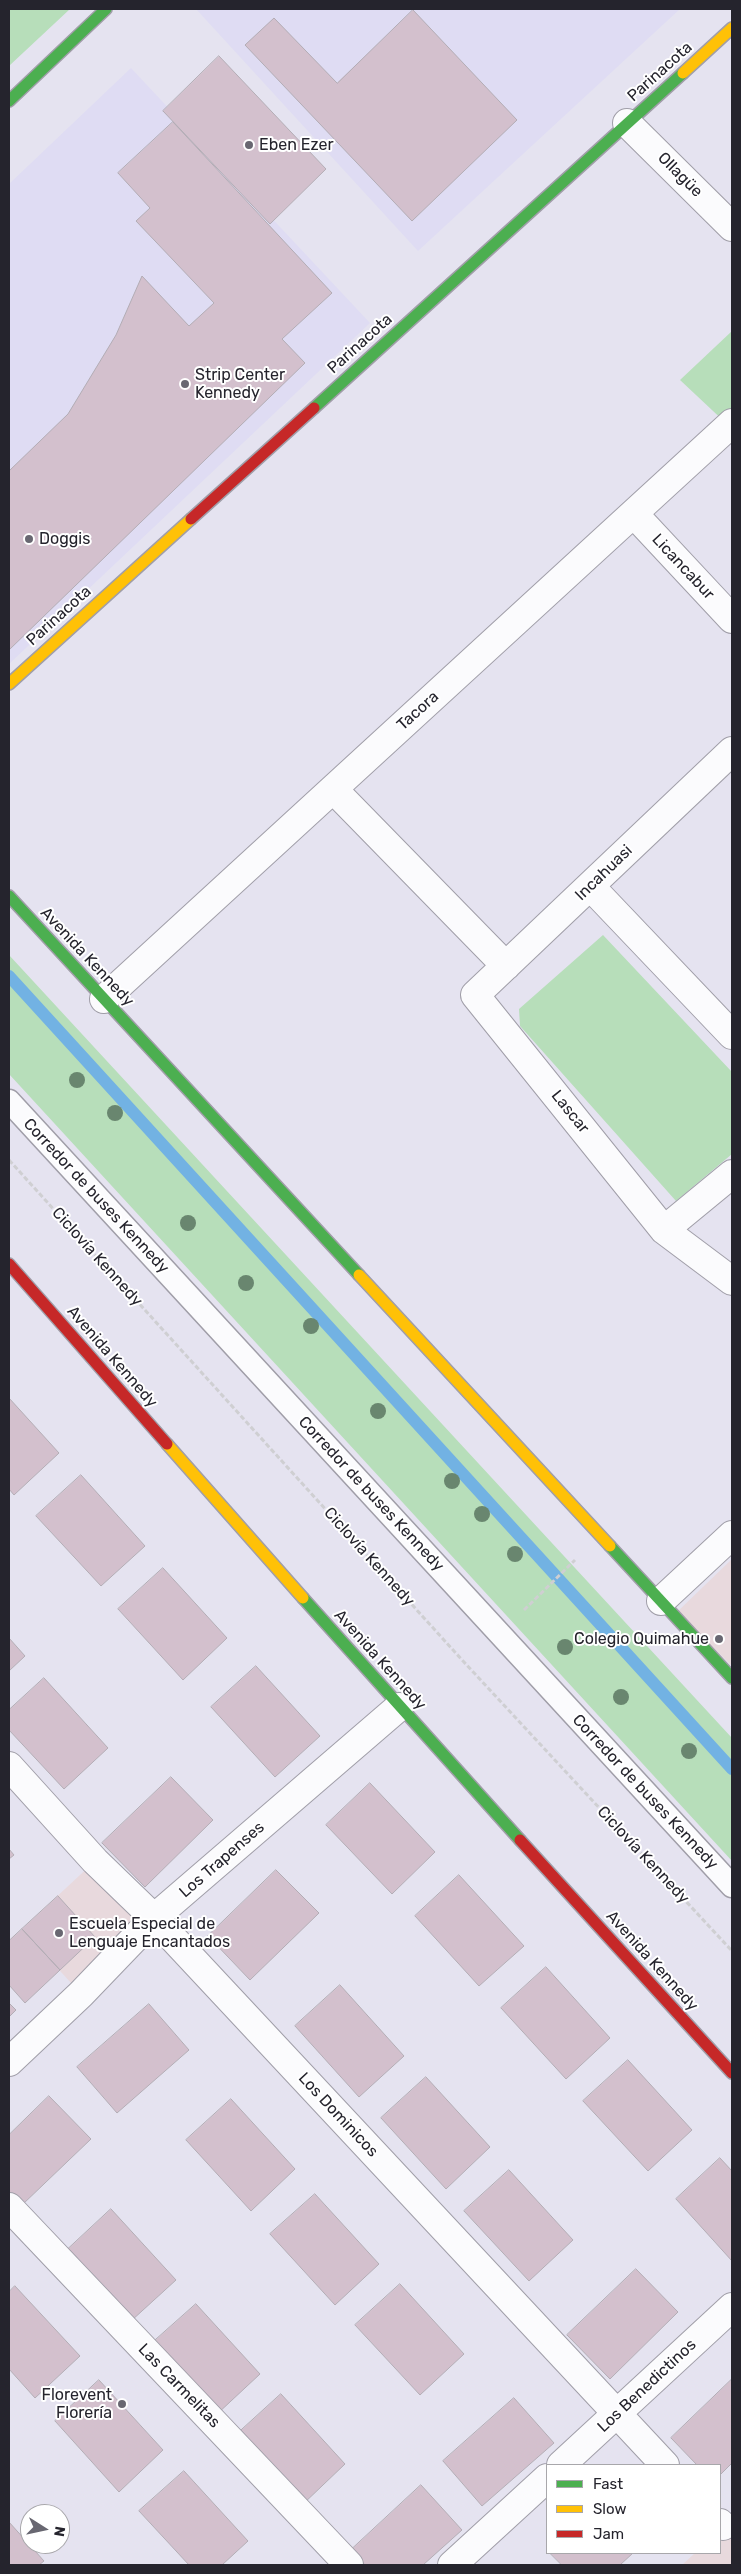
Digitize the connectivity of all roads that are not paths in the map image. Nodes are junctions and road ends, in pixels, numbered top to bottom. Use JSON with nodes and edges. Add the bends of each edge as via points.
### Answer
{"nodes":[{"id":1,"x":106,"y":9,"type":"edge"},
{"id":2,"x":732,"y":28,"type":"edge"},
{"id":3,"x":9,"y":101,"type":"edge"},
{"id":4,"x":627,"y":123,"type":"junction"},
{"id":5,"x":732,"y":226,"type":"edge"},
{"id":6,"x":732,"y":423,"type":"edge"},
{"id":7,"x":634,"y":514,"type":"junction"},
{"id":8,"x":732,"y":619,"type":"edge"},
{"id":9,"x":9,"y":684,"type":"edge"},
{"id":10,"x":732,"y":751,"type":"edge"},
{"id":11,"x":333,"y":790,"type":"junction"},
{"id":12,"x":590,"y":886,"type":"junction"},
{"id":13,"x":9,"y":896,"type":"edge"},
{"id":14,"x":506,"y":966,"type":"junction"},
{"id":15,"x":475,"y":995,"type":"joint"},
{"id":16,"x":104,"y":999,"type":"junction"},
{"id":17,"x":732,"y":1035,"type":"edge"},
{"id":18,"x":9,"y":1102,"type":"edge"},
{"id":19,"x":732,"y":1174,"type":"edge"},
{"id":20,"x":664,"y":1230,"type":"junction"},
{"id":21,"x":9,"y":1264,"type":"edge"},
{"id":22,"x":732,"y":1282,"type":"edge"},
{"id":23,"x":732,"y":1535,"type":"edge"},
{"id":24,"x":661,"y":1601,"type":"junction"},
{"id":25,"x":732,"y":1678,"type":"edge"},
{"id":26,"x":399,"y":1707,"type":"junction"},
{"id":27,"x":9,"y":1766,"type":"edge"},
{"id":28,"x":732,"y":1886,"type":"edge"},
{"id":29,"x":154,"y":1918,"type":"junction"},
{"id":30,"x":9,"y":2062,"type":"edge"},
{"id":31,"x":732,"y":2074,"type":"edge"},
{"id":32,"x":9,"y":2207,"type":"edge"},
{"id":33,"x":732,"y":2307,"type":"edge"},
{"id":34,"x":617,"y":2414,"type":"junction"},
{"id":35,"x":562,"y":2464,"type":"edge"},
{"id":36,"x":664,"y":2464,"type":"edge"},
{"id":37,"x":546,"y":2479,"type":"edge"},
{"id":38,"x":349,"y":2565,"type":"edge"},
{"id":39,"x":452,"y":2565,"type":"edge"}],
"edges":[{"from":1,"to":3,"type":"main road"},
{"from":2,"to":4,"type":"main road","name":"Parinacota"},
{"from":4,"to":5,"type":"street","name":"Ollagüe"},
{"from":4,"to":9,"type":"main road","name":"Parinacota"},
{"from":6,"to":7,"type":"street","name":"Tacora"},
{"from":7,"to":8,"type":"street","name":"Licancabur"},
{"from":7,"to":11,"type":"street","name":"Tacora"},
{"from":10,"to":12,"type":"street","name":"Incahuasi"},
{"from":11,"to":14,"type":"street"},
{"from":11,"to":16,"type":"street","name":"Tacora"},
{"from":12,"to":14,"type":"street","name":"Incahuasi"},
{"from":12,"to":17,"type":"street"},
{"from":13,"to":16,"type":"main road","name":"Avenida Kennedy"},
{"from":14,"to":15,"type":"street","name":"Incahuasi"},
{"from":15,"to":20,"type":"street","name":"Lascar"},
{"from":16,"to":24,"type":"main road","name":"Avenida Kennedy"},
{"from":18,"to":28,"type":"lane","name":"Corredor de buses Kennedy"},
{"from":19,"to":20,"type":"street"},
{"from":20,"to":22,"type":"street","name":"Lascar"},
{"from":21,"to":26,"type":"main road","name":"Avenida Kennedy"},
{"from":23,"to":24,"type":"street"},
{"from":24,"to":25,"type":"main road","name":"Avenida Kennedy"},
{"from":26,"to":29,"type":"street","name":"Los Trapenses"},
{"from":26,"to":31,"type":"main road","name":"Avenida Kennedy"},
{"from":27,"to":29,"type":"street","name":"Los Dominicos","via":[[96,1861]]},
{"from":29,"to":30,"type":"street","name":"Los Trapenses"},
{"from":29,"to":34,"type":"street","name":"Los Dominicos"},
{"from":32,"to":38,"type":"street","name":"Las Carmelitas"},
{"from":33,"to":34,"type":"street","name":"Los Benedictinos"},
{"from":34,"to":35,"type":"street","name":"Los Benedictinos"},
{"from":34,"to":36,"type":"street","name":"Los Dominicos"},
{"from":37,"to":39,"type":"street"}]}
